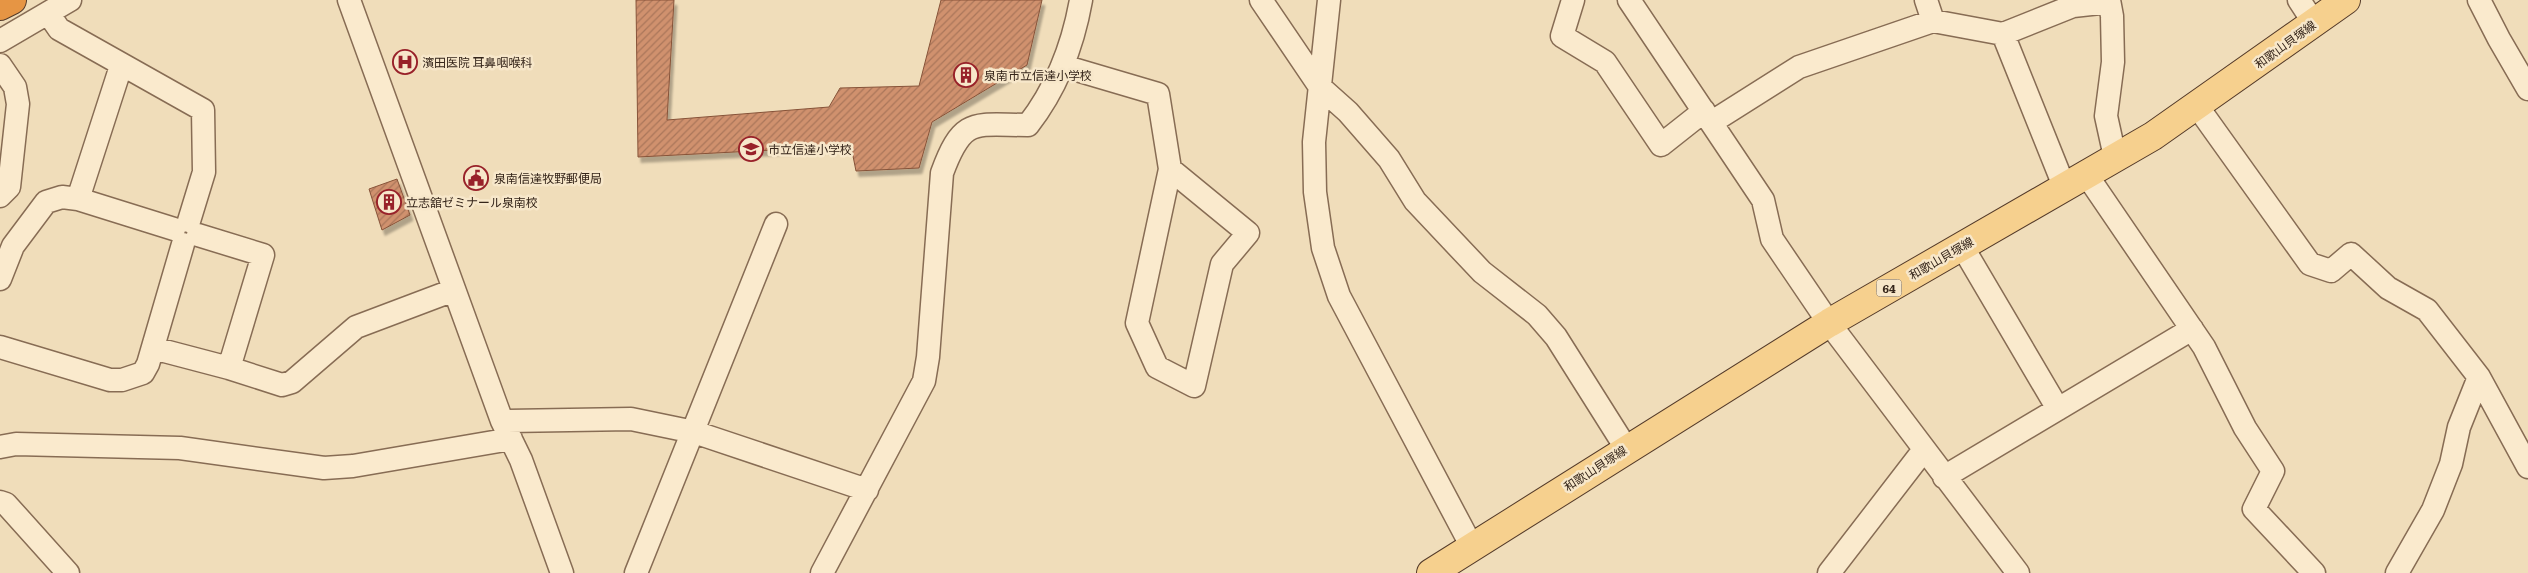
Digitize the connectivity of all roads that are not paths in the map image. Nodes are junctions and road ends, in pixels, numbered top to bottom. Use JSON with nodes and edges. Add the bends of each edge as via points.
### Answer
{"nodes":[{"id":1,"x":12,"y":0,"type":"edge"},
{"id":2,"x":70,"y":0,"type":"edge"},
{"id":3,"x":349,"y":0,"type":"edge"},
{"id":4,"x":1080,"y":0,"type":"edge"},
{"id":5,"x":1260,"y":0,"type":"edge"},
{"id":6,"x":1329,"y":0,"type":"edge"},
{"id":7,"x":1573,"y":0,"type":"edge"},
{"id":8,"x":1629,"y":0,"type":"edge"},
{"id":9,"x":2299,"y":0,"type":"edge"},
{"id":10,"x":2346,"y":0,"type":"edge"},
{"id":11,"x":2479,"y":0,"type":"edge"},
{"id":12,"x":2109,"y":1,"type":"edge"},
{"id":13,"x":0,"y":6,"type":"edge"},
{"id":14,"x":1929,"y":10,"type":"edge"},
{"id":15,"x":48,"y":13,"type":"junction"},
{"id":16,"x":2314,"y":23,"type":"junction"},
{"id":17,"x":2003,"y":34,"type":"junction"},
{"id":18,"x":0,"y":41,"type":"edge"},
{"id":19,"x":0,"y":65,"type":"edge"},
{"id":20,"x":121,"y":66,"type":"junction"},
{"id":21,"x":1063,"y":66,"type":"junction"},
{"id":22,"x":1320,"y":87,"type":"junction"},
{"id":23,"x":2528,"y":89,"type":"edge"},
{"id":24,"x":2197,"y":106,"type":"junction"},
{"id":25,"x":1708,"y":117,"type":"junction"},
{"id":26,"x":2115,"y":157,"type":"junction"},
{"id":27,"x":1170,"y":169,"type":"junction"},
{"id":28,"x":2075,"y":180,"type":"junction"},
{"id":29,"x":0,"y":196,"type":"edge"},
{"id":30,"x":78,"y":199,"type":"junction"},
{"id":31,"x":776,"y":224,"type":"dead end"},
{"id":32,"x":186,"y":232,"type":"junction"},
{"id":33,"x":1962,"y":246,"type":"junction"},
{"id":34,"x":0,"y":279,"type":"edge"},
{"id":35,"x":454,"y":290,"type":"junction"},
{"id":36,"x":1829,"y":323,"type":"junction"},
{"id":37,"x":2192,"y":329,"type":"junction"},
{"id":38,"x":0,"y":347,"type":"edge"},
{"id":39,"x":153,"y":348,"type":"junction"},
{"id":40,"x":229,"y":368,"type":"junction"},
{"id":41,"x":2478,"y":377,"type":"junction"},
{"id":42,"x":2058,"y":409,"type":"junction"},
{"id":43,"x":506,"y":430,"type":"junction"},
{"id":44,"x":694,"y":432,"type":"junction"},
{"id":45,"x":0,"y":447,"type":"edge"},
{"id":46,"x":1626,"y":448,"type":"junction"},
{"id":47,"x":1924,"y":451,"type":"junction"},
{"id":48,"x":2528,"y":467,"type":"edge"},
{"id":49,"x":1944,"y":477,"type":"junction"},
{"id":50,"x":866,"y":490,"type":"junction"},
{"id":51,"x":0,"y":502,"type":"edge"},
{"id":52,"x":1472,"y":548,"type":"junction"},
{"id":53,"x":68,"y":573,"type":"edge"},
{"id":54,"x":562,"y":573,"type":"edge"},
{"id":55,"x":636,"y":573,"type":"edge"},
{"id":56,"x":822,"y":573,"type":"edge"},
{"id":57,"x":1431,"y":573,"type":"edge"},
{"id":58,"x":1829,"y":573,"type":"edge"},
{"id":59,"x":2018,"y":573,"type":"edge"},
{"id":60,"x":2314,"y":573,"type":"edge"},
{"id":61,"x":2397,"y":573,"type":"edge"}],
"edges":[{"from":1,"to":13,"type":"highway"},
{"from":2,"to":15,"type":"street"},
{"from":3,"to":35,"type":"street"},
{"from":4,"to":21,"type":"street"},
{"from":5,"to":22,"type":"street"},
{"from":6,"to":22,"type":"street"},
{"from":7,"to":25,"type":"street","via":[[1562,36],[1605,62],[1661,145]]},
{"from":8,"to":25,"type":"street"},
{"from":9,"to":16,"type":"street"},
{"from":10,"to":16,"type":"main road","name":"和歌山貝塚線","number":"64"},
{"from":11,"to":23,"type":"street"},
{"from":12,"to":17,"type":"street","via":[[2073,6]]},
{"from":12,"to":26,"type":"street","via":[[2113,62],[2106,116]]},
{"from":14,"to":17,"type":"street"},
{"from":14,"to":25,"type":"street","via":[[1799,67]]},
{"from":15,"to":18,"type":"street"},
{"from":15,"to":20,"type":"street","via":[[59,29]]},
{"from":16,"to":24,"type":"main road","name":"和歌山貝塚線","number":"64"},
{"from":17,"to":28,"type":"street"},
{"from":19,"to":29,"type":"street","via":[[15,87],[18,104],[9,187]]},
{"from":20,"to":30,"type":"street"},
{"from":20,"to":32,"type":"street","via":[[203,110],[204,172]]},
{"from":21,"to":27,"type":"street","via":[[1158,94]]},
{"from":21,"to":50,"type":"street","via":[[1028,125],[975,125],[964,132],[951,148],[942,173],[924,381]]},
{"from":22,"to":46,"type":"street","via":[[1348,112],[1389,159],[1416,202],[1482,272],[1537,315],[1556,337]]},
{"from":22,"to":52,"type":"street","via":[[1314,142],[1315,192],[1323,248],[1339,296]]},
{"from":24,"to":26,"type":"main road","name":"和歌山貝塚線","number":"64"},
{"from":24,"to":41,"type":"street","via":[[2310,264],[2331,272],[2351,254],[2388,288],[2427,310]]},
{"from":25,"to":36,"type":"street","via":[[1763,200],[1772,239]]},
{"from":26,"to":28,"type":"main road","name":"和歌山貝塚線","number":"64"},
{"from":27,"to":27,"type":"street","via":[[1248,233],[1222,264],[1194,386],[1157,367],[1138,323]]},
{"from":28,"to":33,"type":"main road","name":"和歌山貝塚線","number":"64"},
{"from":28,"to":37,"type":"street"},
{"from":30,"to":32,"type":"street"},
{"from":30,"to":34,"type":"street","via":[[62,197],[46,202],[13,246]]},
{"from":31,"to":44,"type":"street"},
{"from":32,"to":39,"type":"street"},
{"from":32,"to":40,"type":"street","via":[[263,255]]},
{"from":33,"to":36,"type":"main road","name":"和歌山貝塚線","number":"64"},
{"from":33,"to":42,"type":"street"},
{"from":35,"to":40,"type":"street","via":[[356,327],[292,382],[282,385]]},
{"from":35,"to":43,"type":"street"},
{"from":36,"to":46,"type":"main road","name":"和歌山貝塚線","number":"64"},
{"from":36,"to":47,"type":"street"},
{"from":37,"to":42,"type":"street"},
{"from":37,"to":60,"type":"street","via":[[2245,428],[2273,471],[2254,509]]},
{"from":38,"to":39,"type":"street","via":[[110,380],[143,373]]},
{"from":39,"to":40,"type":"street"},
{"from":41,"to":48,"type":"street"},
{"from":41,"to":61,"type":"street","via":[[2433,510]]},
{"from":42,"to":49,"type":"street"},
{"from":43,"to":44,"type":"street","via":[[631,419]]},
{"from":43,"to":45,"type":"street","via":[[353,466],[324,468],[180,448],[16,444]]},
{"from":43,"to":54,"type":"street","via":[[521,460]]},
{"from":44,"to":50,"type":"street"},
{"from":44,"to":55,"type":"street"},
{"from":46,"to":52,"type":"main road","name":"和歌山貝塚線","number":"64"},
{"from":47,"to":49,"type":"street"},
{"from":47,"to":58,"type":"street"},
{"from":49,"to":59,"type":"street"},
{"from":50,"to":56,"type":"street"},
{"from":51,"to":53,"type":"street","via":[[6,504]]},
{"from":52,"to":57,"type":"main road","name":"和歌山貝塚線","number":"64"}]}
